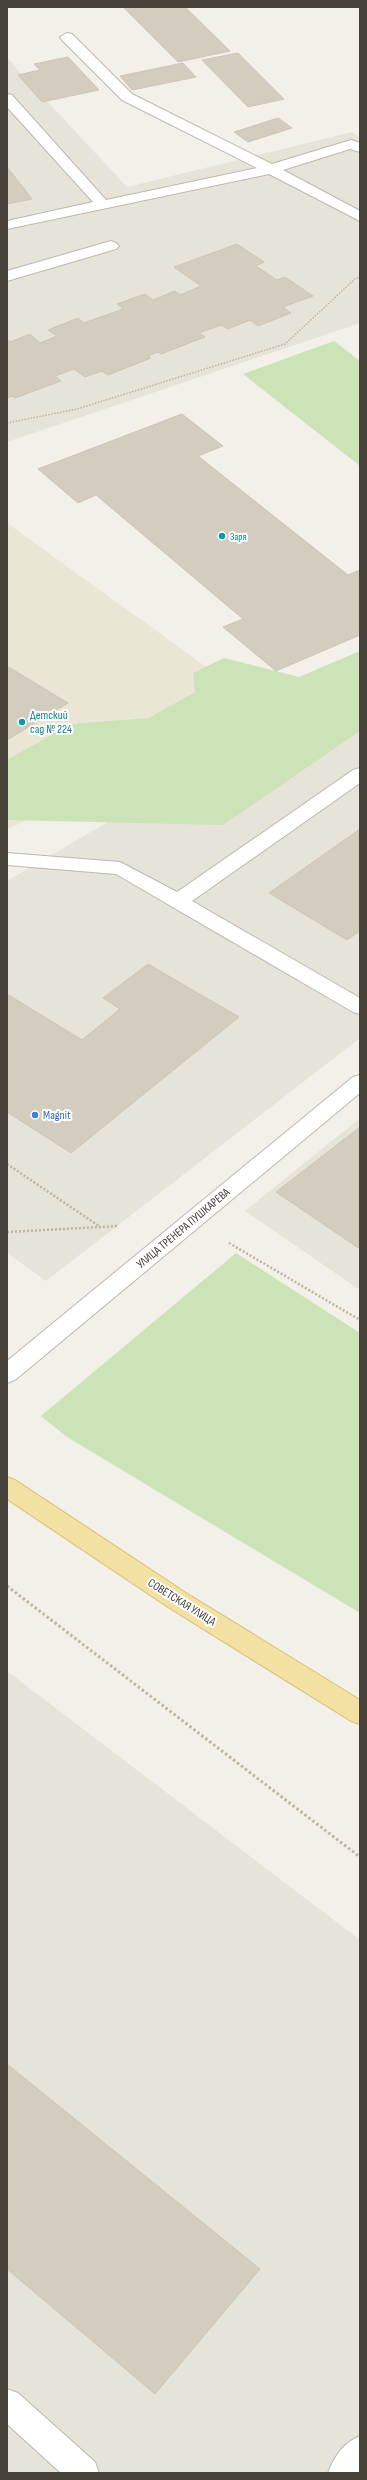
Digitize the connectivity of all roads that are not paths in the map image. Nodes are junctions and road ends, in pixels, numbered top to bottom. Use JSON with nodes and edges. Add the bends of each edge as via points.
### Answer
{"nodes":[{"id":1,"x":67,"y":37,"type":"dead end"},
{"id":2,"x":7,"y":98,"type":"edge"},
{"id":3,"x":360,"y":148,"type":"edge"},
{"id":4,"x":272,"y":169,"type":"junction"},
{"id":5,"x":103,"y":205,"type":"junction"},
{"id":6,"x":360,"y":217,"type":"edge"},
{"id":7,"x":7,"y":225,"type":"edge"},
{"id":8,"x":111,"y":246,"type":"dead end"},
{"id":9,"x":7,"y":276,"type":"edge"},
{"id":10,"x":360,"y":774,"type":"edge"},
{"id":11,"x":7,"y":859,"type":"edge"},
{"id":12,"x":178,"y":901,"type":"junction"},
{"id":13,"x":360,"y":1007,"type":"edge"},
{"id":14,"x":360,"y":1082,"type":"edge"},
{"id":15,"x":7,"y":1374,"type":"edge"},
{"id":16,"x":7,"y":1487,"type":"edge"},
{"id":17,"x":360,"y":1713,"type":"edge"},
{"id":18,"x":7,"y":2404,"type":"edge"},
{"id":19,"x":360,"y":2451,"type":"edge"},
{"id":20,"x":84,"y":2473,"type":"edge"},
{"id":21,"x":343,"y":2473,"type":"edge"}],
"edges":[{"from":1,"to":4,"type":"street","via":[[126,97]]},
{"from":2,"to":5,"type":"street"},
{"from":3,"to":4,"type":"street","via":[[351,144]]},
{"from":4,"to":5,"type":"street"},
{"from":4,"to":6,"type":"street"},
{"from":5,"to":7,"type":"street"},
{"from":8,"to":9,"type":"street"},
{"from":10,"to":12,"type":"street"},
{"from":11,"to":12,"type":"street","via":[[120,868]]},
{"from":12,"to":13,"type":"street"},
{"from":14,"to":15,"type":"street","name":"УЛИЦА ТРЕНЕРА ПУШКАРЕВА"},
{"from":16,"to":17,"type":"main road","name":"СОВЕТСКАЯ УЛИЦА","via":[[177,1600]]},
{"from":18,"to":20,"type":"street"},
{"from":19,"to":21,"type":"street"}]}
